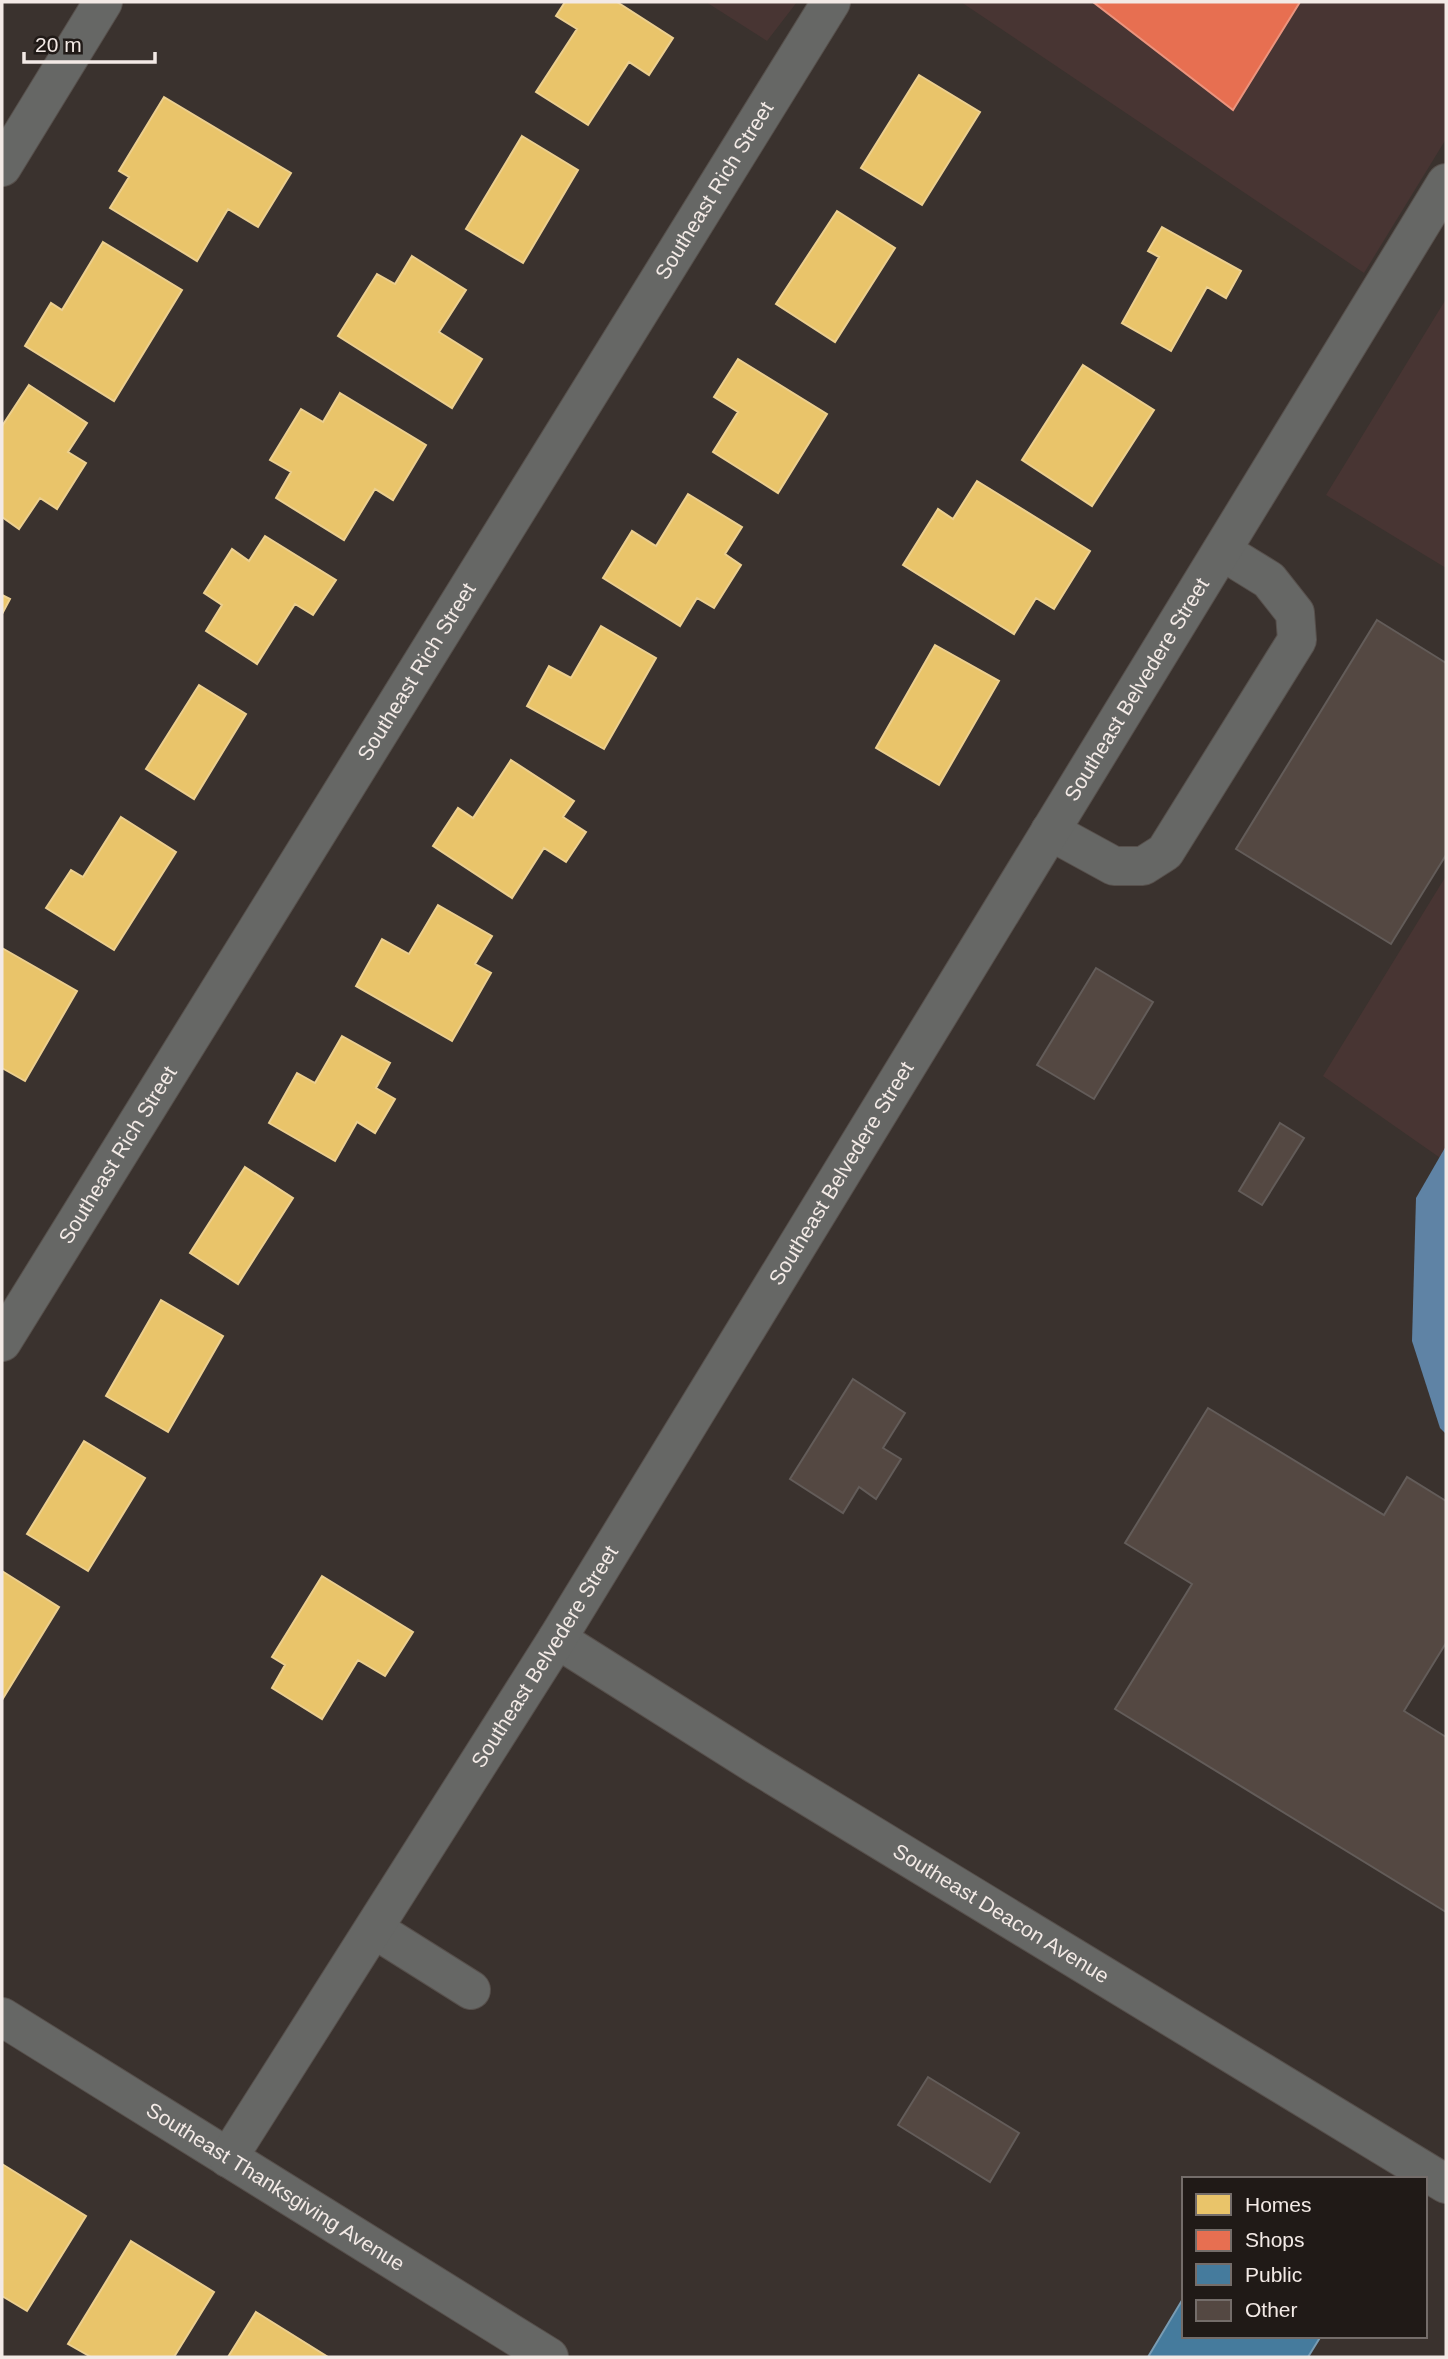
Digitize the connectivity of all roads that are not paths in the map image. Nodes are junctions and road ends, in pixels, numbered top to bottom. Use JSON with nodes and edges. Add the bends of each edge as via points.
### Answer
{"nodes":[{"id":1,"x":103,"y":2,"type":"edge"},
{"id":2,"x":831,"y":2,"type":"edge"},
{"id":3,"x":2,"y":167,"type":"edge"},
{"id":4,"x":1446,"y":183,"type":"edge"},
{"id":5,"x":1222,"y":551,"type":"junction"},
{"id":6,"x":1050,"y":831,"type":"junction"},
{"id":7,"x":2,"y":1342,"type":"edge"},
{"id":8,"x":557,"y":1639,"type":"junction"},
{"id":9,"x":374,"y":1929,"type":"junction"},
{"id":10,"x":471,"y":1990,"type":"dead end"},
{"id":11,"x":2,"y":2017,"type":"edge"},
{"id":12,"x":228,"y":2158,"type":"junction"},
{"id":13,"x":1446,"y":2184,"type":"edge"},
{"id":14,"x":550,"y":2357,"type":"edge"}],
"edges":[{"from":1,"to":3,"type":"street"},
{"from":2,"to":7,"type":"street","name":"Southeast Rich Street"},
{"from":4,"to":5,"type":"street","name":"Southeast Belvedere Street"},
{"from":5,"to":6,"type":"street","name":"Southeast Belvedere Street"},
{"from":5,"to":6,"type":"street","via":[[1269,580],[1295,613],[1297,640],[1165,852],[1143,866],[1114,866]]},
{"from":6,"to":8,"type":"street","name":"Southeast Belvedere Street"},
{"from":8,"to":9,"type":"street","name":"Southeast Belvedere Street"},
{"from":8,"to":13,"type":"street","name":"Southeast Deacon Avenue"},
{"from":9,"to":10,"type":"street"},
{"from":9,"to":12,"type":"street","name":"Southeast Belvedere Street"},
{"from":11,"to":12,"type":"street","name":"Southeast Thanksgiving Avenue"},
{"from":12,"to":14,"type":"street","name":"Southeast Thanksgiving Avenue"}]}
